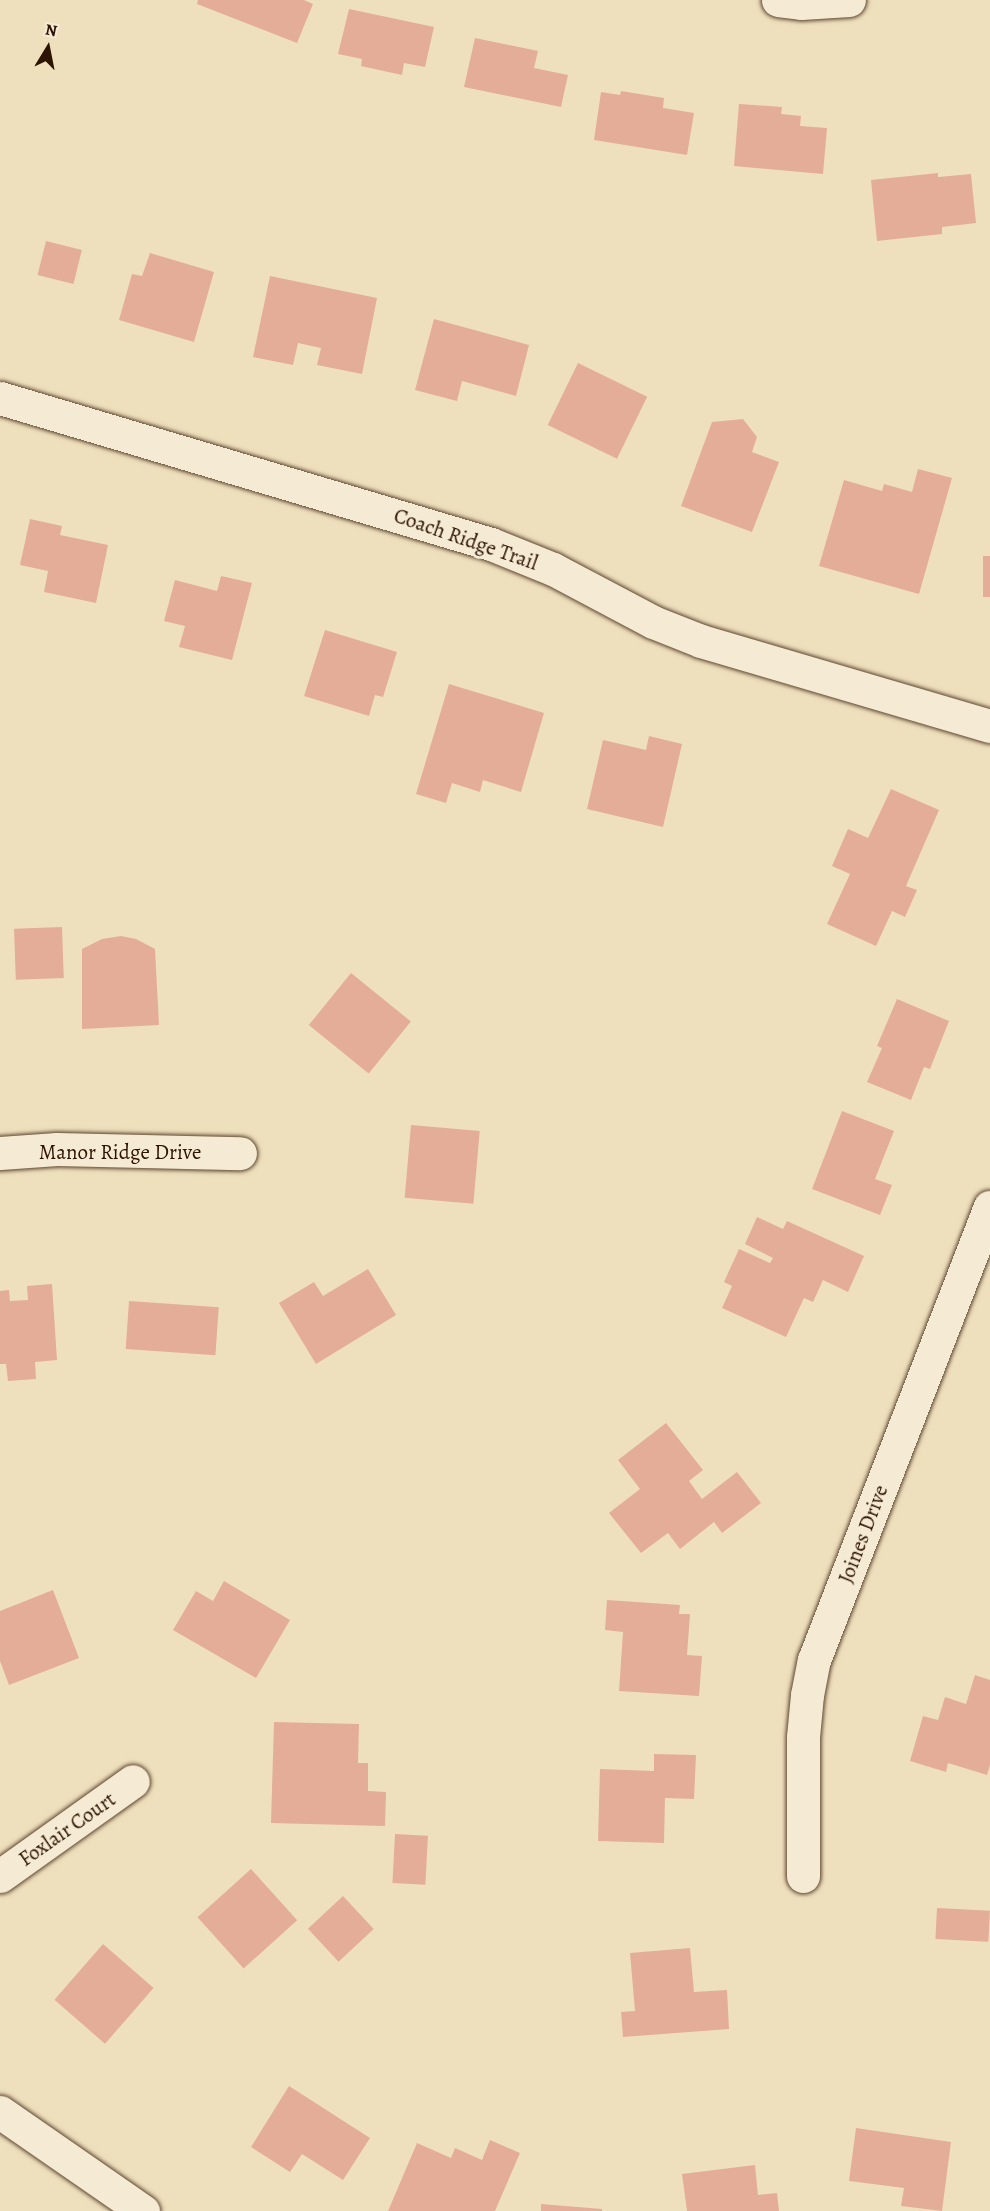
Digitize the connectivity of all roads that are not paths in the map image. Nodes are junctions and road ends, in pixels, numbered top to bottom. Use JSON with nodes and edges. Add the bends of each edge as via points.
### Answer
{"nodes":[{"id":1,"x":778,"y":0,"type":"edge"},
{"id":2,"x":849,"y":0,"type":"edge"},
{"id":3,"x":0,"y":398,"type":"edge"},
{"id":4,"x":990,"y":726,"type":"edge"},
{"id":5,"x":240,"y":1152,"type":"dead end"},
{"id":6,"x":0,"y":1153,"type":"edge"},
{"id":7,"x":990,"y":1207,"type":"edge"},
{"id":8,"x":133,"y":1781,"type":"dead end"},
{"id":9,"x":0,"y":1876,"type":"edge"},
{"id":10,"x":803,"y":1876,"type":"dead end"},
{"id":11,"x":0,"y":2112,"type":"edge"},
{"id":12,"x":143,"y":2211,"type":"edge"}],
"edges":[{"from":1,"to":2,"type":"street"},
{"from":3,"to":4,"type":"street","name":"Coach Ridge Trail","via":[[492,544],[553,569],[652,622],[701,641]]},
{"from":5,"to":6,"type":"street","name":"Manor Ridge Drive","via":[[57,1149]]},
{"from":7,"to":10,"type":"street","name":"Joines Drive","via":[[814,1660],[803,1737]]},
{"from":8,"to":9,"type":"street","name":"Foxlair Court"},
{"from":11,"to":12,"type":"street"}]}
